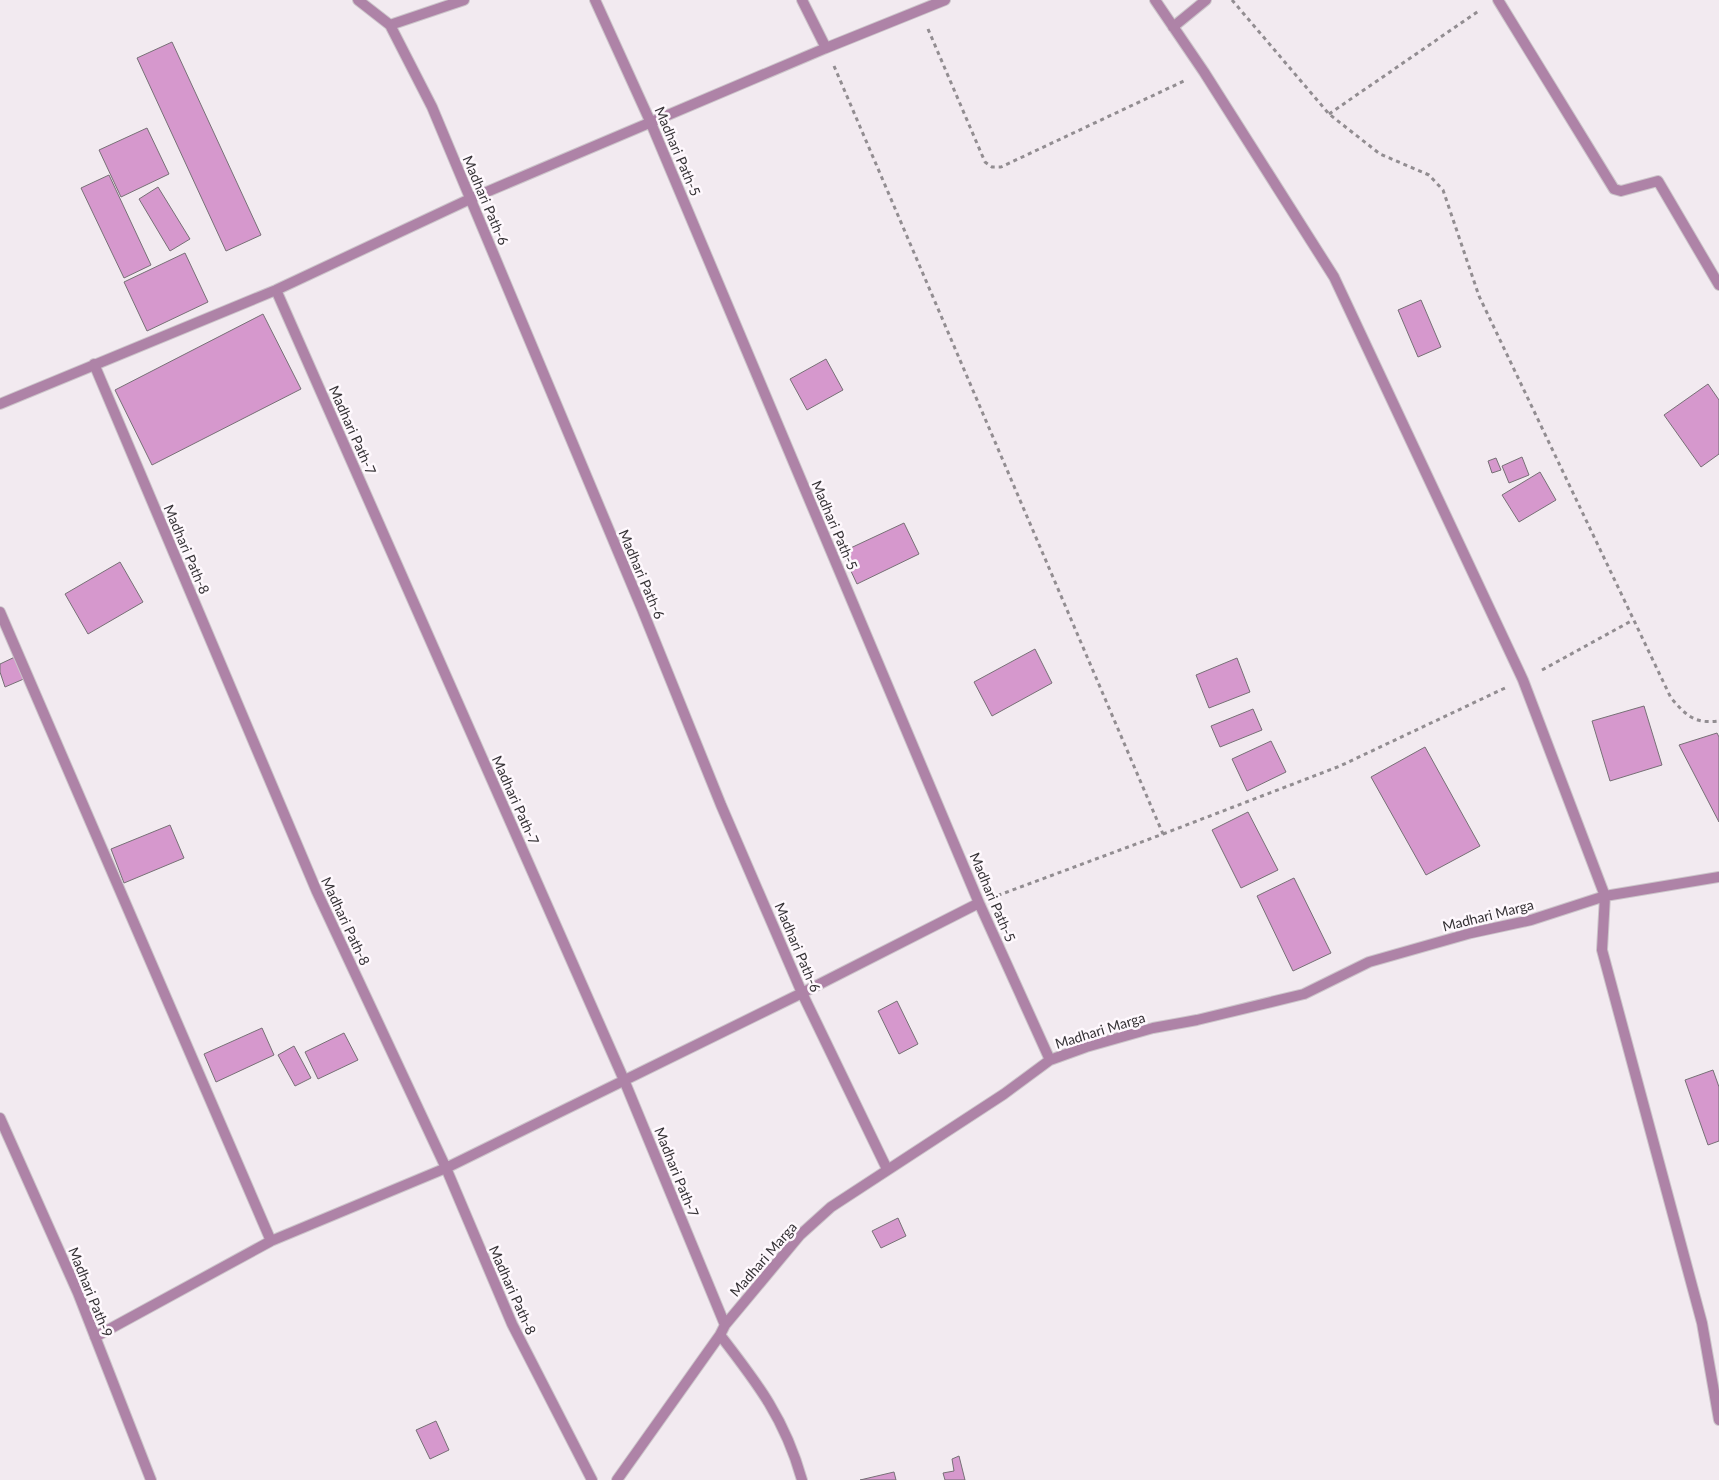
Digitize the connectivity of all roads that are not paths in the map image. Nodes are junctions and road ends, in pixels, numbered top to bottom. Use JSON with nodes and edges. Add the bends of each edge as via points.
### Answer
{"nodes":[{"id":1,"x":358,"y":0,"type":"edge"},
{"id":2,"x":464,"y":0,"type":"edge"},
{"id":3,"x":595,"y":0,"type":"edge"},
{"id":4,"x":802,"y":0,"type":"edge"},
{"id":5,"x":945,"y":0,"type":"edge"},
{"id":6,"x":1155,"y":0,"type":"edge"},
{"id":7,"x":1206,"y":0,"type":"edge"},
{"id":8,"x":1498,"y":0,"type":"edge"},
{"id":9,"x":390,"y":25,"type":"junction"},
{"id":10,"x":1173,"y":27,"type":"junction"},
{"id":11,"x":826,"y":48,"type":"junction"},
{"id":12,"x":650,"y":122,"type":"junction"},
{"id":13,"x":470,"y":199,"type":"junction"},
{"id":14,"x":1719,"y":284,"type":"edge"},
{"id":15,"x":276,"y":290,"type":"junction"},
{"id":16,"x":94,"y":364,"type":"junction"},
{"id":17,"x":0,"y":404,"type":"edge"},
{"id":18,"x":0,"y":612,"type":"edge"},
{"id":19,"x":1719,"y":877,"type":"edge"},
{"id":20,"x":1605,"y":896,"type":"junction"},
{"id":21,"x":980,"y":903,"type":"junction"},
{"id":22,"x":802,"y":993,"type":"junction"},
{"id":23,"x":1050,"y":1060,"type":"junction"},
{"id":24,"x":624,"y":1080,"type":"junction"},
{"id":25,"x":0,"y":1118,"type":"edge"},
{"id":26,"x":446,"y":1168,"type":"junction"},
{"id":27,"x":887,"y":1169,"type":"junction"},
{"id":28,"x":271,"y":1241,"type":"junction"},
{"id":29,"x":723,"y":1330,"type":"junction"},
{"id":30,"x":95,"y":1338,"type":"junction"},
{"id":31,"x":1719,"y":1420,"type":"edge"},
{"id":32,"x":151,"y":1480,"type":"edge"},
{"id":33,"x":592,"y":1480,"type":"edge"},
{"id":34,"x":617,"y":1480,"type":"edge"},
{"id":35,"x":802,"y":1480,"type":"edge"}],
"edges":[{"from":1,"to":9,"type":"street","name":"Madhari Path-6"},
{"from":2,"to":9,"type":"street"},
{"from":3,"to":12,"type":"street","name":"Madhari Path-5"},
{"from":4,"to":11,"type":"street"},
{"from":5,"to":11,"type":"street"},
{"from":6,"to":10,"type":"street"},
{"from":7,"to":10,"type":"street"},
{"from":8,"to":14,"type":"street","via":[[1617,192],[1658,181]]},
{"from":9,"to":13,"type":"street","name":"Madhari Path-6","via":[[432,107]]},
{"from":10,"to":20,"type":"street","via":[[1334,277],[1523,680]]},
{"from":11,"to":12,"type":"street"},
{"from":12,"to":13,"type":"street"},
{"from":12,"to":21,"type":"street","name":"Madhari Path-5"},
{"from":13,"to":15,"type":"street"},
{"from":13,"to":22,"type":"street","name":"Madhari Path-6"},
{"from":15,"to":16,"type":"street"},
{"from":15,"to":24,"type":"street","name":"Madhari Path-7"},
{"from":16,"to":17,"type":"street"},
{"from":16,"to":26,"type":"street","name":"Madhari Path-8","via":[[317,892]]},
{"from":18,"to":28,"type":"street"},
{"from":19,"to":20,"type":"street","name":"Madhari Marga"},
{"from":20,"to":23,"type":"street","name":"Madhari Marga","via":[[1531,920],[1471,932],[1369,962],[1304,994],[1154,1028],[1086,1046]]},
{"from":20,"to":31,"type":"street","via":[[1602,950],[1702,1323]]},
{"from":21,"to":22,"type":"street"},
{"from":21,"to":23,"type":"street","name":"Madhari Path-5"},
{"from":22,"to":24,"type":"street"},
{"from":22,"to":27,"type":"street","name":"Madhari Path-6"},
{"from":23,"to":27,"type":"street","name":"Madhari Marga","via":[[1004,1094]]},
{"from":24,"to":26,"type":"street"},
{"from":24,"to":29,"type":"street","name":"Madhari Path-7"},
{"from":25,"to":30,"type":"street","name":"Madhari Path-9"},
{"from":26,"to":28,"type":"street"},
{"from":26,"to":33,"type":"street","name":"Madhari Path-8","via":[[512,1324]]},
{"from":27,"to":29,"type":"street","name":"Madhari Marga","via":[[831,1208],[800,1235]]},
{"from":28,"to":30,"type":"street"},
{"from":29,"to":34,"type":"street","name":"Madhari Marga"},
{"from":29,"to":35,"type":"street","name":"Madhari Path-7","via":[[782,1424]]},
{"from":30,"to":32,"type":"street","name":"Madhari Path-9"}]}
